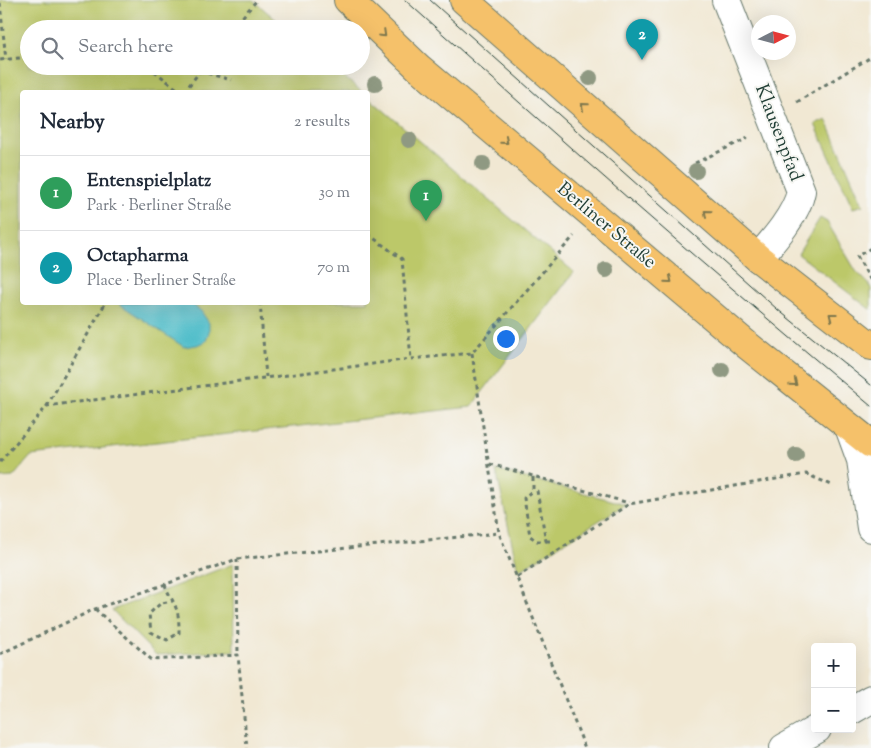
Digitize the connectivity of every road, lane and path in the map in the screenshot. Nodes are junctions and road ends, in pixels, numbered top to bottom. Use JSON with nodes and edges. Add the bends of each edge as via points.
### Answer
{"nodes":[{"id":1,"x":257,"y":0,"type":"edge"},
{"id":2,"x":348,"y":0,"type":"edge"},
{"id":3,"x":464,"y":0,"type":"edge"},
{"id":4,"x":726,"y":0,"type":"edge"},
{"id":5,"x":0,"y":3,"type":"edge"},
{"id":6,"x":240,"y":20,"type":"edge"},
{"id":7,"x":369,"y":20,"type":"edge"},
{"id":8,"x":370,"y":21,"type":"edge"},
{"id":9,"x":871,"y":57,"type":"edge"},
{"id":10,"x":20,"y":58,"type":"edge"},
{"id":11,"x":0,"y":60,"type":"edge"},
{"id":12,"x":6,"y":60,"type":"junction"},
{"id":13,"x":160,"y":75,"type":"edge"},
{"id":14,"x":197,"y":75,"type":"edge"},
{"id":15,"x":214,"y":75,"type":"edge"},
{"id":16,"x":231,"y":80,"type":"dead end"},
{"id":17,"x":180,"y":90,"type":"edge"},
{"id":18,"x":185,"y":90,"type":"edge"},
{"id":19,"x":772,"y":117,"type":"junction"},
{"id":20,"x":686,"y":168,"type":"dead end"},
{"id":21,"x":370,"y":235,"type":"edge"},
{"id":22,"x":574,"y":236,"type":"dead end"},
{"id":23,"x":871,"y":248,"type":"edge"},
{"id":24,"x":758,"y":258,"type":"junction"},
{"id":25,"x":871,"y":281,"type":"edge"},
{"id":26,"x":104,"y":305,"type":"edge"},
{"id":27,"x":260,"y":305,"type":"edge"},
{"id":28,"x":871,"y":346,"type":"edge"},
{"id":29,"x":472,"y":353,"type":"junction"},
{"id":30,"x":411,"y":359,"type":"junction"},
{"id":31,"x":266,"y":378,"type":"junction"},
{"id":32,"x":47,"y":406,"type":"junction"},
{"id":33,"x":849,"y":427,"type":"junction"},
{"id":34,"x":871,"y":444,"type":"edge"},
{"id":35,"x":0,"y":462,"type":"edge"},
{"id":36,"x":490,"y":464,"type":"junction"},
{"id":37,"x":533,"y":476,"type":"junction"},
{"id":38,"x":533,"y":490,"type":"junction"},
{"id":39,"x":868,"y":500,"type":"junction"},
{"id":40,"x":629,"y":504,"type":"junction"},
{"id":41,"x":871,"y":528,"type":"edge"},
{"id":42,"x":499,"y":533,"type":"junction"},
{"id":43,"x":546,"y":541,"type":"junction"},
{"id":44,"x":551,"y":541,"type":"dead end"},
{"id":45,"x":238,"y":559,"type":"junction"},
{"id":46,"x":517,"y":577,"type":"junction"},
{"id":47,"x":165,"y":584,"type":"junction"},
{"id":48,"x":233,"y":590,"type":"dead end"},
{"id":49,"x":238,"y":591,"type":"junction"},
{"id":50,"x":173,"y":601,"type":"junction"},
{"id":51,"x":95,"y":609,"type":"junction"},
{"id":52,"x":0,"y":654,"type":"edge"},
{"id":53,"x":238,"y":655,"type":"junction"},
{"id":54,"x":871,"y":699,"type":"edge"},
{"id":55,"x":856,"y":708,"type":"edge"},
{"id":56,"x":811,"y":733,"type":"edge"},
{"id":57,"x":247,"y":748,"type":"edge"},
{"id":58,"x":585,"y":748,"type":"edge"},
{"id":59,"x":784,"y":748,"type":"edge"}],
"edges":[{"from":1,"to":6,"type":"path"},
{"from":2,"to":7,"type":"main road","name":"Berliner Straße","one_way":true},
{"from":24,"to":3,"type":"main road","one_way":true},
{"from":4,"to":19,"type":"street","name":"Klausenpfad"},
{"from":5,"to":12,"type":"path"},
{"from":8,"to":33,"type":"main road","name":"Berliner Straße","one_way":true,"via":[[419,68]]},
{"from":9,"to":19,"type":"path"},
{"from":10,"to":12,"type":"path"},
{"from":11,"to":12,"type":"path"},
{"from":13,"to":17,"type":"path"},
{"from":14,"to":18,"type":"path"},
{"from":15,"to":16,"type":"path"},
{"from":19,"to":20,"type":"path","via":[[758,133]]},
{"from":19,"to":24,"type":"street","name":"Klausenpfad","via":[[801,192],[799,202]]},
{"from":21,"to":30,"type":"path","via":[[402,259]]},
{"from":22,"to":29,"type":"path"},
{"from":23,"to":25,"type":"path","via":[[857,256]]},
{"from":28,"to":24,"type":"main road","one_way":true},
{"from":26,"to":32,"type":"path"},
{"from":27,"to":31,"type":"path"},
{"from":29,"to":30,"type":"path"},
{"from":29,"to":36,"type":"path"},
{"from":30,"to":31,"type":"path"},
{"from":31,"to":32,"type":"path"},
{"from":32,"to":35,"type":"path"},
{"from":33,"to":34,"type":"main road","name":"Berliner Straße"},
{"from":33,"to":39,"type":"street","via":[[861,460]]},
{"from":36,"to":37,"type":"path"},
{"from":36,"to":42,"type":"path"},
{"from":37,"to":38,"type":"path"},
{"from":37,"to":40,"type":"path"},
{"from":38,"to":43,"type":"path","via":[[537,491]]},
{"from":38,"to":43,"type":"path","via":[[524,498],[530,536],[537,541]]},
{"from":39,"to":40,"type":"path","via":[[806,474]]},
{"from":39,"to":41,"type":"street"},
{"from":40,"to":46,"type":"path"},
{"from":42,"to":45,"type":"path"},
{"from":42,"to":46,"type":"path"},
{"from":43,"to":44,"type":"path"},
{"from":45,"to":47,"type":"path"},
{"from":45,"to":49,"type":"path"},
{"from":46,"to":58,"type":"path"},
{"from":47,"to":50,"type":"path"},
{"from":47,"to":51,"type":"path"},
{"from":48,"to":49,"type":"path"},
{"from":49,"to":53,"type":"path"},
{"from":50,"to":50,"type":"path","via":[[179,633],[167,640],[152,632],[148,614],[161,603]]},
{"from":51,"to":52,"type":"path"},
{"from":51,"to":53,"type":"path","via":[[152,660]]},
{"from":53,"to":57,"type":"path"},
{"from":54,"to":55,"type":"street"},
{"from":56,"to":59,"type":"street"}]}
